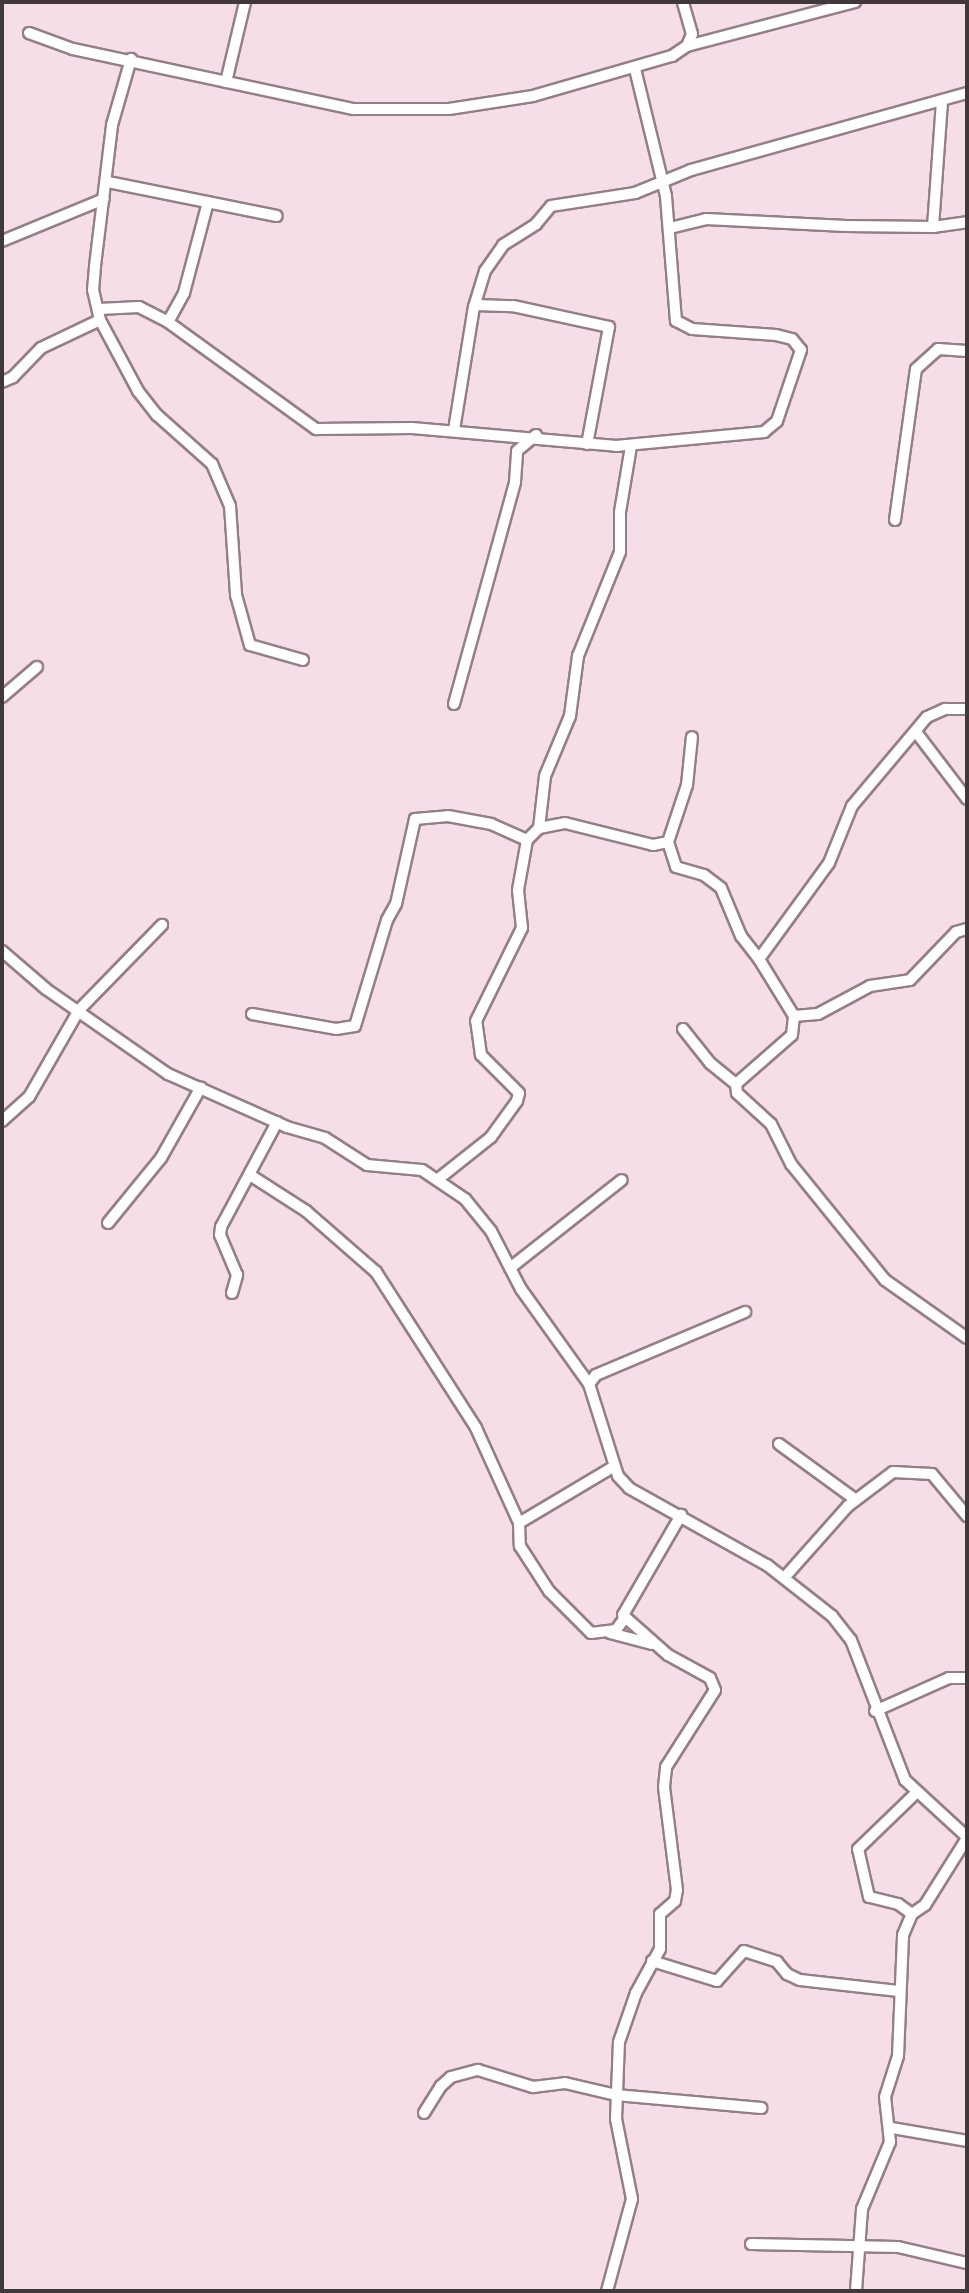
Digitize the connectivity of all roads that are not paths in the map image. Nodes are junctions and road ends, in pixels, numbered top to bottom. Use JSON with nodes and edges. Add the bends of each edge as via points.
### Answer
{"nodes":[{"id":1,"x":245,"y":2,"type":"edge"},
{"id":2,"x":683,"y":2,"type":"edge"},
{"id":3,"x":855,"y":2,"type":"edge"},
{"id":4,"x":29,"y":33,"type":"dead end"},
{"id":5,"x":687,"y":46,"type":"junction"},
{"id":6,"x":131,"y":59,"type":"junction"},
{"id":7,"x":635,"y":69,"type":"junction"},
{"id":8,"x":226,"y":82,"type":"junction"},
{"id":9,"x":967,"y":93,"type":"edge"},
{"id":10,"x":942,"y":100,"type":"junction"},
{"id":11,"x":108,"y":182,"type":"junction"},
{"id":12,"x":664,"y":184,"type":"junction"},
{"id":13,"x":104,"y":200,"type":"junction"},
{"id":14,"x":208,"y":202,"type":"junction"},
{"id":15,"x":277,"y":216,"type":"dead end"},
{"id":16,"x":967,"y":222,"type":"edge"},
{"id":17,"x":933,"y":227,"type":"junction"},
{"id":18,"x":670,"y":228,"type":"junction"},
{"id":19,"x":2,"y":241,"type":"edge"},
{"id":20,"x":476,"y":305,"type":"junction"},
{"id":21,"x":99,"y":314,"type":"junction"},
{"id":22,"x":168,"y":322,"type":"junction"},
{"id":23,"x":967,"y":351,"type":"edge"},
{"id":24,"x":2,"y":382,"type":"edge"},
{"id":25,"x":454,"y":430,"type":"junction"},
{"id":26,"x":536,"y":435,"type":"junction"},
{"id":27,"x":587,"y":444,"type":"junction"},
{"id":28,"x":631,"y":446,"type":"junction"},
{"id":29,"x":895,"y":520,"type":"dead end"},
{"id":30,"x":303,"y":660,"type":"dead end"},
{"id":31,"x":37,"y":667,"type":"dead end"},
{"id":32,"x":2,"y":697,"type":"edge"},
{"id":33,"x":454,"y":704,"type":"dead end"},
{"id":34,"x":967,"y":709,"type":"edge"},
{"id":35,"x":916,"y":732,"type":"junction"},
{"id":36,"x":692,"y":737,"type":"dead end"},
{"id":37,"x":967,"y":799,"type":"edge"},
{"id":38,"x":539,"y":828,"type":"junction"},
{"id":39,"x":527,"y":840,"type":"junction"},
{"id":40,"x":668,"y":842,"type":"junction"},
{"id":41,"x":162,"y":925,"type":"dead end"},
{"id":42,"x":967,"y":929,"type":"edge"},
{"id":43,"x":2,"y":951,"type":"edge"},
{"id":44,"x":759,"y":959,"type":"junction"},
{"id":45,"x":79,"y":1010,"type":"junction"},
{"id":46,"x":253,"y":1014,"type":"dead end"},
{"id":47,"x":794,"y":1016,"type":"junction"},
{"id":48,"x":683,"y":1029,"type":"dead end"},
{"id":49,"x":736,"y":1084,"type":"junction"},
{"id":50,"x":201,"y":1087,"type":"junction"},
{"id":51,"x":2,"y":1121,"type":"edge"},
{"id":52,"x":278,"y":1122,"type":"junction"},
{"id":53,"x":250,"y":1175,"type":"junction"},
{"id":54,"x":437,"y":1180,"type":"junction"},
{"id":55,"x":622,"y":1180,"type":"dead end"},
{"id":56,"x":108,"y":1223,"type":"dead end"},
{"id":57,"x":510,"y":1268,"type":"junction"},
{"id":58,"x":232,"y":1293,"type":"dead end"},
{"id":59,"x":745,"y":1312,"type":"dead end"},
{"id":60,"x":967,"y":1338,"type":"edge"},
{"id":61,"x":589,"y":1384,"type":"junction"},
{"id":62,"x":779,"y":1444,"type":"dead end"},
{"id":63,"x":613,"y":1467,"type":"junction"},
{"id":64,"x":856,"y":1500,"type":"junction"},
{"id":65,"x":681,"y":1516,"type":"junction"},
{"id":66,"x":967,"y":1516,"type":"edge"},
{"id":67,"x":519,"y":1523,"type":"junction"},
{"id":68,"x":784,"y":1578,"type":"junction"},
{"id":69,"x":624,"y":1619,"type":"junction"},
{"id":70,"x":607,"y":1633,"type":"junction"},
{"id":71,"x":658,"y":1646,"type":"junction"},
{"id":72,"x":967,"y":1678,"type":"edge"},
{"id":73,"x":875,"y":1711,"type":"junction"},
{"id":74,"x":916,"y":1793,"type":"junction"},
{"id":75,"x":967,"y":1838,"type":"edge"},
{"id":76,"x":912,"y":1914,"type":"junction"},
{"id":77,"x":652,"y":1961,"type":"junction"},
{"id":78,"x":898,"y":1991,"type":"junction"},
{"id":79,"x":616,"y":2095,"type":"junction"},
{"id":80,"x":761,"y":2109,"type":"dead end"},
{"id":81,"x":424,"y":2113,"type":"dead end"},
{"id":82,"x":892,"y":2128,"type":"junction"},
{"id":83,"x":967,"y":2140,"type":"edge"},
{"id":84,"x":751,"y":2244,"type":"dead end"},
{"id":85,"x":860,"y":2247,"type":"junction"},
{"id":86,"x":967,"y":2263,"type":"edge"},
{"id":87,"x":607,"y":2291,"type":"edge"},
{"id":88,"x":856,"y":2291,"type":"edge"}],
"edges":[{"from":1,"to":8,"type":"street"},
{"from":2,"to":5,"type":"street","via":[[691,34]]},
{"from":3,"to":5,"type":"street"},
{"from":4,"to":6,"type":"street","via":[[73,49]]},
{"from":5,"to":7,"type":"street"},
{"from":6,"to":8,"type":"street"},
{"from":6,"to":11,"type":"street","via":[[112,124]]},
{"from":7,"to":8,"type":"street","via":[[522,99],[449,109],[354,109]]},
{"from":7,"to":12,"type":"street"},
{"from":9,"to":10,"type":"street"},
{"from":10,"to":12,"type":"street","via":[[691,170]]},
{"from":10,"to":17,"type":"street"},
{"from":11,"to":13,"type":"street"},
{"from":11,"to":14,"type":"street"},
{"from":12,"to":18,"type":"street"},
{"from":12,"to":20,"type":"street","via":[[551,206],[536,224],[503,245],[485,271]]},
{"from":13,"to":19,"type":"street"},
{"from":13,"to":21,"type":"street","via":[[93,281]]},
{"from":14,"to":15,"type":"street"},
{"from":14,"to":22,"type":"street","via":[[184,293]]},
{"from":16,"to":17,"type":"street"},
{"from":17,"to":18,"type":"street","via":[[706,219]]},
{"from":18,"to":28,"type":"street","via":[[676,321],[681,327],[776,335],[798,343],[800,356],[777,421],[764,432]]},
{"from":20,"to":25,"type":"street"},
{"from":20,"to":27,"type":"street","via":[[513,306],[608,327]]},
{"from":21,"to":22,"type":"street","via":[[139,307]]},
{"from":21,"to":24,"type":"street","via":[[41,348]]},
{"from":21,"to":30,"type":"street","via":[[138,391],[212,464],[230,506],[236,595],[250,645]]},
{"from":22,"to":25,"type":"street","via":[[316,429]]},
{"from":23,"to":29,"type":"street","via":[[938,349],[916,369]]},
{"from":25,"to":26,"type":"street"},
{"from":26,"to":27,"type":"street"},
{"from":26,"to":33,"type":"street","via":[[517,451],[515,482]]},
{"from":27,"to":28,"type":"street"},
{"from":28,"to":38,"type":"street","via":[[620,512],[620,552],[578,656],[570,716],[545,776]]},
{"from":31,"to":32,"type":"street"},
{"from":34,"to":35,"type":"street","via":[[936,712]]},
{"from":35,"to":37,"type":"street"},
{"from":35,"to":44,"type":"street","via":[[852,806],[829,863]]},
{"from":36,"to":40,"type":"street","via":[[687,785]]},
{"from":38,"to":39,"type":"street"},
{"from":38,"to":40,"type":"street","via":[[565,822],[653,845]]},
{"from":39,"to":46,"type":"street","via":[[491,824],[459,818],[415,819],[396,904],[355,1026],[336,1029]]},
{"from":39,"to":54,"type":"street","via":[[518,890],[522,928],[477,1021],[481,1055],[519,1093],[517,1101],[491,1137]]},
{"from":40,"to":44,"type":"street","via":[[676,867],[704,875],[721,888],[741,936]]},
{"from":41,"to":45,"type":"street"},
{"from":42,"to":47,"type":"street","via":[[956,932],[910,981],[870,986],[818,1014]]},
{"from":43,"to":45,"type":"street"},
{"from":44,"to":47,"type":"street"},
{"from":45,"to":50,"type":"street","via":[[168,1074]]},
{"from":45,"to":51,"type":"street","via":[[29,1097]]},
{"from":47,"to":49,"type":"street","via":[[792,1035]]},
{"from":48,"to":49,"type":"street","via":[[710,1063]]},
{"from":49,"to":60,"type":"street","via":[[737,1093],[771,1124],[791,1164],[885,1280]]},
{"from":50,"to":52,"type":"street"},
{"from":50,"to":56,"type":"street","via":[[161,1158]]},
{"from":52,"to":53,"type":"street"},
{"from":52,"to":54,"type":"street","via":[[325,1138],[367,1165],[413,1168]]},
{"from":53,"to":58,"type":"street","via":[[221,1227],[220,1236],[237,1275]]},
{"from":53,"to":67,"type":"street","via":[[306,1211],[376,1272],[476,1428]]},
{"from":54,"to":57,"type":"street","via":[[465,1199],[491,1231]]},
{"from":55,"to":57,"type":"street"},
{"from":57,"to":61,"type":"street"},
{"from":59,"to":61,"type":"street","via":[[596,1375]]},
{"from":61,"to":63,"type":"street"},
{"from":62,"to":64,"type":"street"},
{"from":63,"to":65,"type":"street","via":[[629,1488]]},
{"from":63,"to":67,"type":"street"},
{"from":64,"to":66,"type":"street","via":[[893,1472],[919,1470],[932,1474]]},
{"from":64,"to":68,"type":"street"},
{"from":65,"to":68,"type":"street"},
{"from":65,"to":69,"type":"street","via":[[626,1608]]},
{"from":67,"to":70,"type":"street","via":[[520,1546],[549,1591],[583,1629]]},
{"from":68,"to":73,"type":"street","via":[[847,1633]]},
{"from":69,"to":70,"type":"street"},
{"from":69,"to":71,"type":"street"},
{"from":70,"to":71,"type":"street"},
{"from":71,"to":77,"type":"street","via":[[710,1678],[715,1690],[666,1767],[664,1787],[677,1890],[674,1901],[660,1914],[663,1941]]},
{"from":72,"to":73,"type":"street","via":[[949,1678]]},
{"from":73,"to":74,"type":"street","via":[[895,1763]]},
{"from":74,"to":75,"type":"street"},
{"from":74,"to":76,"type":"street","via":[[858,1849],[869,1897],[898,1904]]},
{"from":75,"to":76,"type":"street","via":[[925,1905]]},
{"from":76,"to":78,"type":"street","via":[[902,1935]]},
{"from":77,"to":78,"type":"street","via":[[717,1981],[744,1951],[777,1962],[800,1980]]},
{"from":77,"to":79,"type":"street","via":[[622,2027]]},
{"from":78,"to":82,"type":"street","via":[[898,2056],[885,2109]]},
{"from":79,"to":80,"type":"street"},
{"from":79,"to":81,"type":"street","via":[[565,2083],[533,2087],[478,2070],[451,2077]]},
{"from":79,"to":87,"type":"street","via":[[618,2143],[632,2199]]},
{"from":82,"to":83,"type":"street"},
{"from":82,"to":85,"type":"street","via":[[862,2209]]},
{"from":84,"to":85,"type":"street"},
{"from":85,"to":86,"type":"street","via":[[924,2250]]},
{"from":85,"to":88,"type":"street"}]}
